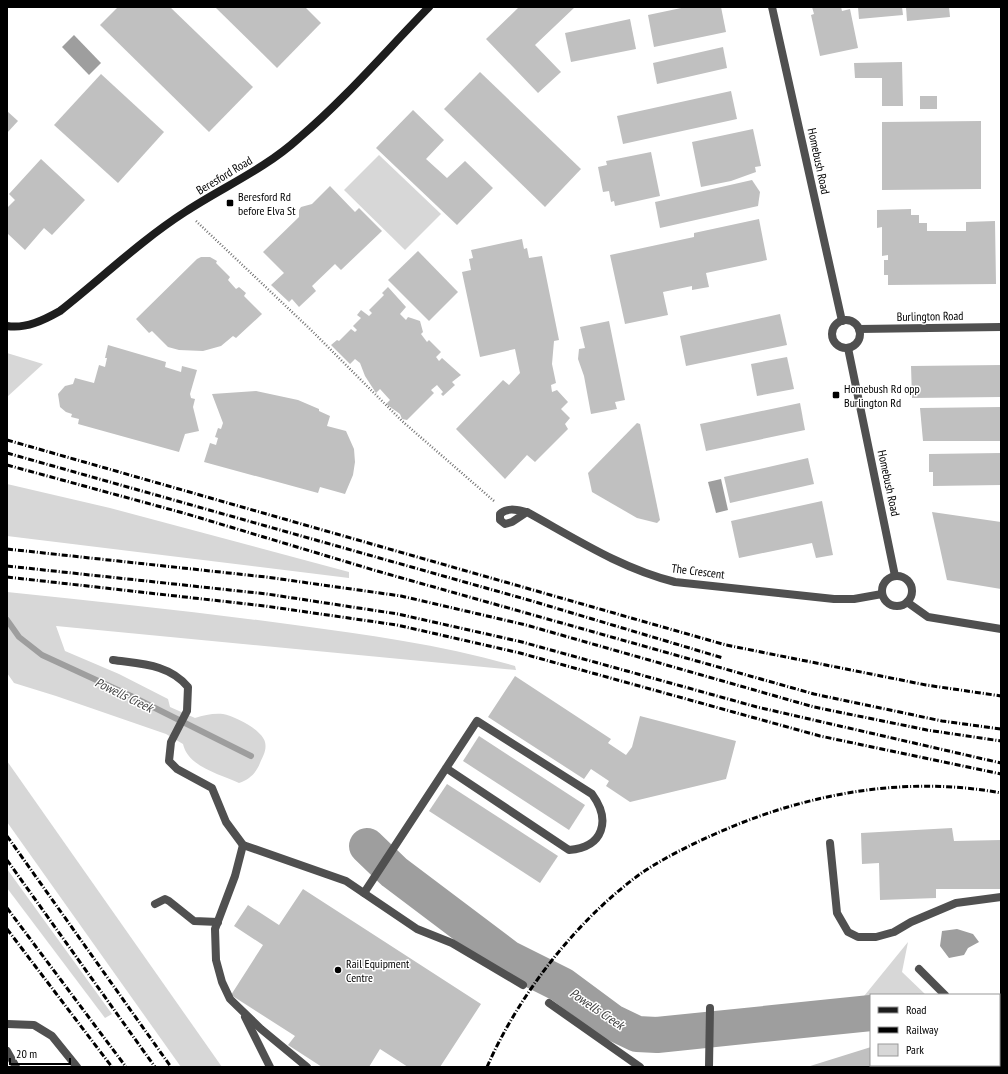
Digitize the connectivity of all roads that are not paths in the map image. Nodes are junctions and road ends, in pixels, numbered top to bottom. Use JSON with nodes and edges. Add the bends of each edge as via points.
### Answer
{"nodes":[{"id":1,"x":429,"y":7,"type":"edge"},
{"id":2,"x":772,"y":7,"type":"edge"},
{"id":3,"x":842,"y":321,"type":"junction"},
{"id":4,"x":7,"y":326,"type":"edge"},
{"id":5,"x":1001,"y":327,"type":"edge"},
{"id":6,"x":859,"y":329,"type":"junction"},
{"id":7,"x":848,"y":348,"type":"junction"},
{"id":8,"x":527,"y":512,"type":"junction"},
{"id":9,"x":895,"y":576,"type":"junction"},
{"id":10,"x":882,"y":594,"type":"junction"},
{"id":11,"x":907,"y":602,"type":"junction"},
{"id":12,"x":1001,"y":629,"type":"edge"},
{"id":13,"x":113,"y":660,"type":"dead end"},
{"id":14,"x":446,"y":768,"type":"junction"},
{"id":15,"x":830,"y":842,"type":"dead end"},
{"id":16,"x":243,"y":844,"type":"junction"},
{"id":17,"x":364,"y":893,"type":"junction"},
{"id":18,"x":1001,"y":897,"type":"edge"},
{"id":19,"x":155,"y":904,"type":"dead end"},
{"id":20,"x":218,"y":922,"type":"junction"},
{"id":21,"x":919,"y":969,"type":"dead end"},
{"id":22,"x":523,"y":985,"type":"dead end"},
{"id":23,"x":944,"y":994,"type":"edge"},
{"id":24,"x":549,"y":1003,"type":"dead end"},
{"id":25,"x":710,"y":1008,"type":"dead end"},
{"id":26,"x":242,"y":1011,"type":"junction"},
{"id":27,"x":7,"y":1024,"type":"edge"},
{"id":28,"x":7,"y":1051,"type":"edge"},
{"id":29,"x":16,"y":1067,"type":"edge"},
{"id":30,"x":77,"y":1067,"type":"edge"},
{"id":31,"x":270,"y":1067,"type":"edge"},
{"id":32,"x":306,"y":1067,"type":"edge"},
{"id":33,"x":640,"y":1067,"type":"edge"},
{"id":34,"x":709,"y":1067,"type":"edge"}],
"edges":[{"from":1,"to":4,"type":"main road","name":"Beresford Road","via":[[299,139],[239,181],[186,211],[138,245],[60,311],[45,320],[29,325]]},
{"from":2,"to":3,"type":"street","name":"Homebush Road"},
{"from":3,"to":6,"type":"street","via":[[854,323]]},
{"from":3,"to":7,"type":"street","via":[[834,326],[833,340],[839,346]]},
{"from":5,"to":6,"type":"street","name":"Burlington Road"},
{"from":6,"to":7,"type":"street","via":[[858,342]]},
{"from":7,"to":9,"type":"street","name":"Homebush Road"},
{"from":8,"to":8,"type":"street","name":"The Crescent","via":[[512,522],[505,524],[500,520],[500,514],[505,510]]},
{"from":8,"to":10,"type":"street","name":"The Crescent","via":[[618,563],[650,576],[675,582],[834,599],[854,599]]},
{"from":9,"to":10,"type":"street","via":[[886,580]]},
{"from":9,"to":11,"type":"street","via":[[904,578],[910,585],[911,594]]},
{"from":10,"to":11,"type":"street","via":[[887,603],[892,605]]},
{"from":11,"to":12,"type":"street","via":[[928,618]]},
{"from":13,"to":16,"type":"street","via":[[165,669],[181,678],[188,687],[187,711],[171,742],[169,761],[177,769],[212,788],[226,822]]},
{"from":14,"to":14,"type":"street","via":[[569,850],[589,845],[599,834],[603,824],[603,813],[592,794],[477,721]]},
{"from":14,"to":17,"type":"street"},
{"from":15,"to":18,"type":"street","via":[[837,913],[848,932],[858,937],[876,937],[894,932],[956,902]]},
{"from":16,"to":17,"type":"street","via":[[346,881]]},
{"from":16,"to":20,"type":"street","via":[[235,876]]},
{"from":17,"to":22,"type":"street","via":[[417,930],[452,942]]},
{"from":19,"to":20,"type":"street","via":[[164,900],[169,901],[194,921]]},
{"from":20,"to":26,"type":"street","via":[[215,929],[216,960],[230,999]]},
{"from":21,"to":23,"type":"street"},
{"from":24,"to":33,"type":"street"},
{"from":25,"to":34,"type":"street"},
{"from":26,"to":31,"type":"street"},
{"from":26,"to":32,"type":"street"},
{"from":27,"to":30,"type":"street","via":[[34,1025],[52,1036]]},
{"from":28,"to":29,"type":"street"}]}
